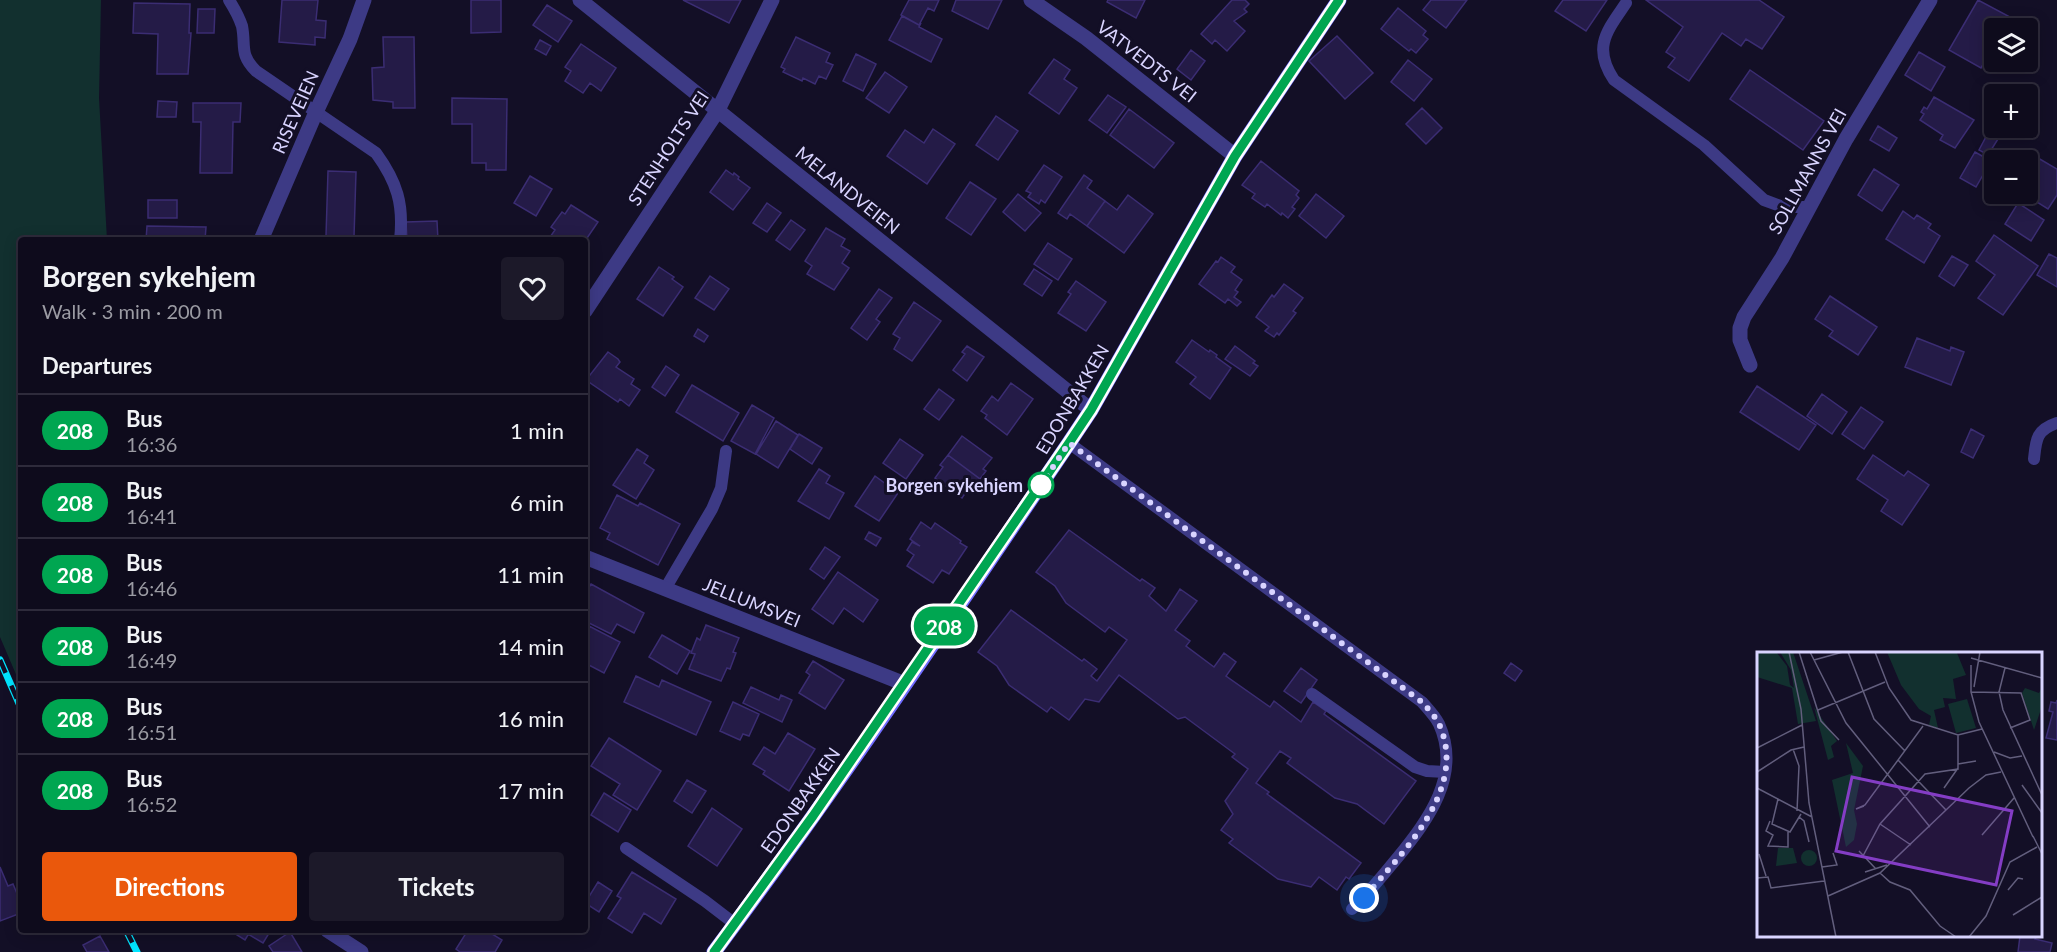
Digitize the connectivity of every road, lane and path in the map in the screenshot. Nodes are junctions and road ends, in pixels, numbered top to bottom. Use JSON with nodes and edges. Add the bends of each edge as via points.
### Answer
{"nodes":[{"id":1,"x":229,"y":0,"type":"edge"},
{"id":2,"x":364,"y":0,"type":"edge"},
{"id":3,"x":580,"y":0,"type":"edge"},
{"id":4,"x":772,"y":0,"type":"edge"},
{"id":5,"x":1031,"y":0,"type":"edge"},
{"id":6,"x":1339,"y":0,"type":"edge"},
{"id":7,"x":1930,"y":0,"type":"edge"},
{"id":8,"x":1626,"y":3,"type":"dead end"},
{"id":9,"x":718,"y":110,"type":"junction"},
{"id":10,"x":316,"y":112,"type":"junction"},
{"id":11,"x":1235,"y":156,"type":"junction"},
{"id":12,"x":1808,"y":207,"type":"junction"},
{"id":13,"x":262,"y":237,"type":"edge"},
{"id":14,"x":400,"y":237,"type":"edge"},
{"id":15,"x":588,"y":306,"type":"edge"},
{"id":16,"x":1750,"y":365,"type":"dead end"},
{"id":17,"x":1091,"y":410,"type":"junction"},
{"id":18,"x":2057,"y":423,"type":"edge"},
{"id":19,"x":1069,"y":443,"type":"junction"},
{"id":20,"x":726,"y":451,"type":"dead end"},
{"id":21,"x":2034,"y":459,"type":"dead end"},
{"id":22,"x":588,"y":558,"type":"edge"},
{"id":23,"x":665,"y":589,"type":"junction"},
{"id":24,"x":905,"y":684,"type":"junction"},
{"id":25,"x":1312,"y":694,"type":"dead end"},
{"id":26,"x":1445,"y":772,"type":"junction"},
{"id":27,"x":626,"y":848,"type":"dead end"},
{"id":28,"x":1352,"y":909,"type":"dead end"},
{"id":29,"x":735,"y":924,"type":"junction"},
{"id":30,"x":336,"y":933,"type":"edge"},
{"id":31,"x":361,"y":952,"type":"edge"},
{"id":32,"x":714,"y":952,"type":"edge"}],
"edges":[{"from":1,"to":10,"type":"lane","via":[[240,20],[248,63]]},
{"from":2,"to":10,"type":"street","name":"RISEVEIEN"},
{"from":3,"to":9,"type":"street","name":"MELANDVEIEN"},
{"from":4,"to":9,"type":"street","name":"STENHOLTS VEI"},
{"from":5,"to":11,"type":"street","name":"VATVEDTS VEI","via":[[1086,38]]},
{"from":6,"to":11,"type":"street","name":"EDONBAKKEN"},
{"from":7,"to":12,"type":"street","name":"SOLLMANNS VEI"},
{"from":8,"to":12,"type":"lane","via":[[1603,41],[1606,69],[1614,80],[1704,145],[1764,200],[1783,207]]},
{"from":9,"to":15,"type":"street","name":"STENHOLTS VEI"},
{"from":9,"to":17,"type":"street","name":"MELANDVEIEN"},
{"from":10,"to":13,"type":"street","name":"RISEVEIEN"},
{"from":10,"to":14,"type":"lane","via":[[376,153],[387,168],[401,204]]},
{"from":11,"to":17,"type":"street","name":"EDONBAKKEN"},
{"from":12,"to":16,"type":"street","name":"SOLLMANNS VEI","via":[[1782,258],[1744,317],[1740,340]]},
{"from":17,"to":19,"type":"street","name":"EDONBAKKEN"},
{"from":18,"to":21,"type":"lane","via":[[2047,426],[2036,438]]},
{"from":19,"to":24,"type":"street","name":"EDONBAKKEN"},
{"from":19,"to":26,"type":"lane","via":[[1422,702],[1439,723]]},
{"from":20,"to":23,"type":"lane","via":[[721,488],[712,509]]},
{"from":22,"to":23,"type":"street","name":"JELLUMSVEI"},
{"from":23,"to":24,"type":"street","name":"JELLUMSVEI"},
{"from":24,"to":29,"type":"street","name":"EDONBAKKEN"},
{"from":25,"to":26,"type":"lane","via":[[1415,767]]},
{"from":26,"to":28,"type":"lane","via":[[1432,811]]},
{"from":27,"to":29,"type":"lane"},
{"from":29,"to":32,"type":"street","name":"EDONBAKKEN"},
{"from":30,"to":31,"type":"street"}]}
